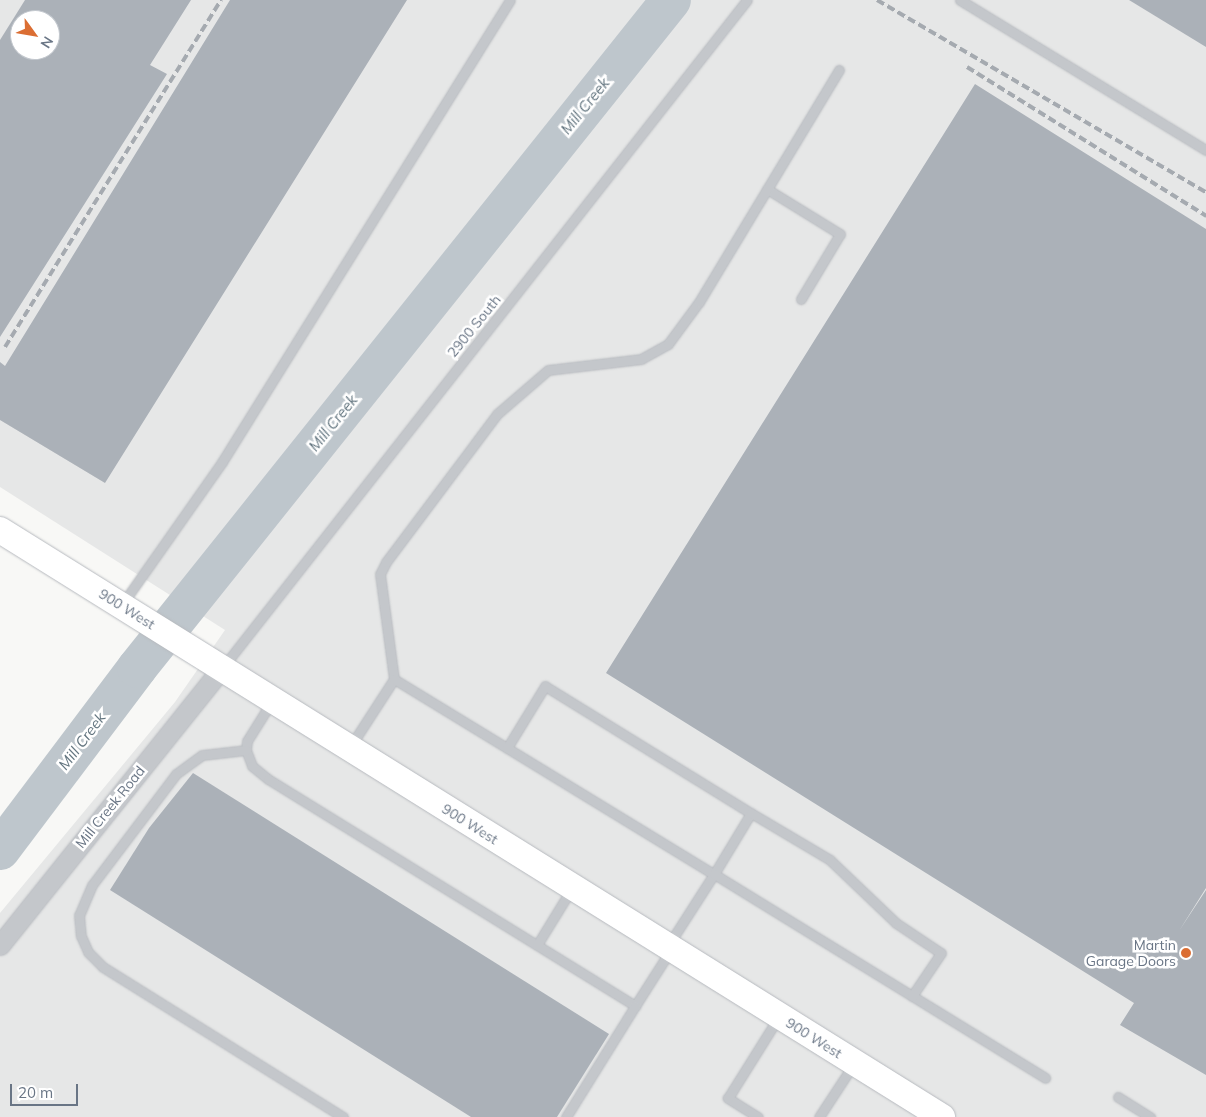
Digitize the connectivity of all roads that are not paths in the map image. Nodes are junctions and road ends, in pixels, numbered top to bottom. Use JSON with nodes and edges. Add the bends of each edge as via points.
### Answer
{"nodes":[{"id":1,"x":510,"y":0,"type":"edge"},
{"id":2,"x":747,"y":0,"type":"edge"},
{"id":3,"x":960,"y":0,"type":"edge"},
{"id":4,"x":839,"y":70,"type":"dead end"},
{"id":5,"x":1206,"y":150,"type":"edge"},
{"id":6,"x":767,"y":189,"type":"junction"},
{"id":7,"x":801,"y":299,"type":"dead end"},
{"id":8,"x":0,"y":530,"type":"edge"},
{"id":9,"x":121,"y":605,"type":"junction"},
{"id":10,"x":221,"y":669,"type":"junction"},
{"id":11,"x":394,"y":679,"type":"junction"},
{"id":12,"x":272,"y":701,"type":"junction"},
{"id":13,"x":507,"y":748,"type":"junction"},
{"id":14,"x":349,"y":749,"type":"junction"},
{"id":15,"x":246,"y":750,"type":"junction"},
{"id":16,"x":750,"y":813,"type":"junction"},
{"id":17,"x":714,"y":874,"type":"junction"},
{"id":18,"x":572,"y":888,"type":"junction"},
{"id":19,"x":0,"y":945,"type":"edge"},
{"id":20,"x":537,"y":945,"type":"junction"},
{"id":21,"x":670,"y":948,"type":"junction"},
{"id":22,"x":912,"y":996,"type":"junction"},
{"id":23,"x":635,"y":1006,"type":"junction"},
{"id":24,"x":780,"y":1016,"type":"junction"},
{"id":25,"x":854,"y":1062,"type":"junction"},
{"id":26,"x":1046,"y":1078,"type":"dead end"},
{"id":27,"x":1118,"y":1097,"type":"dead end"},
{"id":28,"x":927,"y":1113,"type":"edge"},
{"id":29,"x":343,"y":1117,"type":"edge"},
{"id":30,"x":566,"y":1117,"type":"edge"},
{"id":31,"x":758,"y":1117,"type":"edge"},
{"id":32,"x":819,"y":1117,"type":"edge"},
{"id":33,"x":1150,"y":1117,"type":"edge"}],
"edges":[{"from":1,"to":9,"type":"lane","via":[[222,462]]},
{"from":2,"to":10,"type":"lane","name":"2900 South"},
{"from":3,"to":5,"type":"lane"},
{"from":4,"to":6,"type":"lane"},
{"from":6,"to":7,"type":"lane","via":[[840,234]]},
{"from":6,"to":11,"type":"lane","via":[[699,302],[668,344],[641,359],[548,370],[498,414],[380,574]]},
{"from":8,"to":9,"type":"main road","name":"900 West"},
{"from":9,"to":10,"type":"main road","name":"900 West"},
{"from":10,"to":12,"type":"main road","name":"900 West"},
{"from":10,"to":19,"type":"street","name":"Mill Creek Road"},
{"from":11,"to":13,"type":"lane"},
{"from":11,"to":14,"type":"lane"},
{"from":12,"to":14,"type":"main road","name":"900 West"},
{"from":12,"to":15,"type":"lane","via":[[247,741]]},
{"from":13,"to":16,"type":"lane","via":[[545,686]]},
{"from":13,"to":17,"type":"lane"},
{"from":14,"to":18,"type":"main road","name":"900 West"},
{"from":15,"to":20,"type":"lane","via":[[252,766],[268,779]]},
{"from":15,"to":29,"type":"lane","via":[[202,755],[185,765],[92,885],[79,915],[83,945],[108,970]]},
{"from":16,"to":17,"type":"lane"},
{"from":16,"to":22,"type":"lane","via":[[830,860],[896,923],[941,952]]},
{"from":17,"to":21,"type":"lane"},
{"from":17,"to":22,"type":"lane"},
{"from":18,"to":20,"type":"lane"},
{"from":18,"to":21,"type":"main road","name":"900 West"},
{"from":20,"to":23,"type":"lane"},
{"from":21,"to":23,"type":"lane"},
{"from":21,"to":24,"type":"main road","name":"900 West"},
{"from":22,"to":26,"type":"lane"},
{"from":23,"to":30,"type":"lane"},
{"from":24,"to":25,"type":"main road","name":"900 West"},
{"from":24,"to":31,"type":"lane","via":[[728,1098]]},
{"from":25,"to":28,"type":"main road","name":"900 West"},
{"from":25,"to":32,"type":"lane"},
{"from":27,"to":33,"type":"lane"}]}
